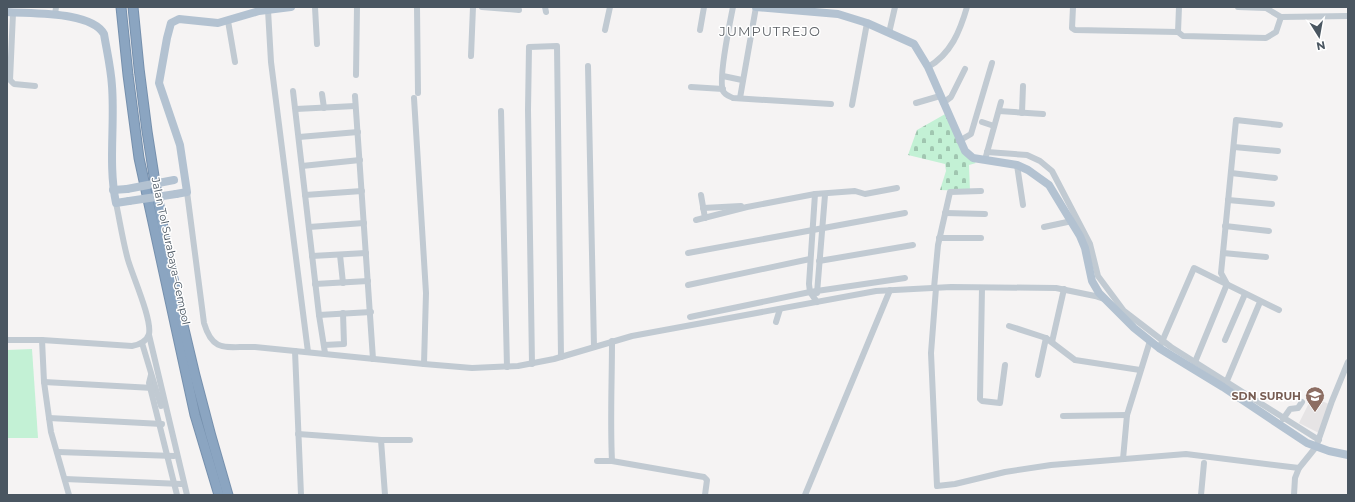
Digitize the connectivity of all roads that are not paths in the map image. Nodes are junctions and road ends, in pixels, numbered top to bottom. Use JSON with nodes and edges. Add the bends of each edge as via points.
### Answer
{"nodes":[{"id":1,"x":121,"y":7,"type":"edge"},
{"id":2,"x":133,"y":7,"type":"edge"},
{"id":3,"x":291,"y":7,"type":"edge"},
{"id":4,"x":315,"y":7,"type":"edge"},
{"id":5,"x":357,"y":7,"type":"edge"},
{"id":6,"x":417,"y":7,"type":"edge"},
{"id":7,"x":473,"y":7,"type":"edge"},
{"id":8,"x":482,"y":7,"type":"edge"},
{"id":9,"x":610,"y":7,"type":"edge"},
{"id":10,"x":704,"y":7,"type":"edge"},
{"id":11,"x":733,"y":7,"type":"edge"},
{"id":12,"x":756,"y":7,"type":"edge"},
{"id":13,"x":895,"y":7,"type":"edge"},
{"id":14,"x":966,"y":7,"type":"edge"},
{"id":15,"x":1073,"y":7,"type":"edge"},
{"id":16,"x":1179,"y":7,"type":"edge"},
{"id":17,"x":1238,"y":7,"type":"edge"},
{"id":18,"x":268,"y":10,"type":"junction"},
{"id":19,"x":519,"y":10,"type":"dead end"},
{"id":20,"x":55,"y":11,"type":"edge"},
{"id":21,"x":10,"y":13,"type":"edge"},
{"id":22,"x":1348,"y":16,"type":"edge"},
{"id":23,"x":1281,"y":17,"type":"junction"},
{"id":24,"x":228,"y":21,"type":"junction"},
{"id":25,"x":867,"y":24,"type":"junction"},
{"id":26,"x":890,"y":29,"type":"junction"},
{"id":27,"x":605,"y":30,"type":"dead end"},
{"id":28,"x":700,"y":30,"type":"dead end"},
{"id":29,"x":1178,"y":32,"type":"junction"},
{"id":30,"x":317,"y":44,"type":"dead end"},
{"id":31,"x":471,"y":56,"type":"dead end"},
{"id":32,"x":235,"y":62,"type":"dead end"},
{"id":33,"x":992,"y":63,"type":"dead end"},
{"id":34,"x":588,"y":66,"type":"dead end"},
{"id":35,"x":931,"y":66,"type":"junction"},
{"id":36,"x":965,"y":69,"type":"dead end"},
{"id":37,"x":356,"y":75,"type":"dead end"},
{"id":38,"x":723,"y":76,"type":"junction"},
{"id":39,"x":742,"y":80,"type":"junction"},
{"id":40,"x":35,"y":86,"type":"dead end"},
{"id":41,"x":1023,"y":86,"type":"dead end"},
{"id":42,"x":691,"y":87,"type":"dead end"},
{"id":43,"x":723,"y":90,"type":"junction"},
{"id":44,"x":293,"y":91,"type":"dead end"},
{"id":45,"x":322,"y":94,"type":"dead end"},
{"id":46,"x":355,"y":96,"type":"dead end"},
{"id":47,"x":740,"y":98,"type":"junction"},
{"id":48,"x":945,"y":100,"type":"junction"},
{"id":49,"x":1001,"y":102,"type":"dead end"},
{"id":50,"x":916,"y":103,"type":"dead end"},
{"id":51,"x":831,"y":104,"type":"dead end"},
{"id":52,"x":356,"y":106,"type":"junction"},
{"id":53,"x":852,"y":106,"type":"dead end"},
{"id":54,"x":324,"y":108,"type":"junction"},
{"id":55,"x":296,"y":109,"type":"junction"},
{"id":56,"x":501,"y":111,"type":"dead end"},
{"id":57,"x":999,"y":111,"type":"junction"},
{"id":58,"x":1022,"y":113,"type":"junction"},
{"id":59,"x":1043,"y":114,"type":"dead end"},
{"id":60,"x":982,"y":122,"type":"dead end"},
{"id":61,"x":1280,"y":125,"type":"dead end"},
{"id":62,"x":994,"y":126,"type":"junction"},
{"id":63,"x":358,"y":132,"type":"junction"},
{"id":64,"x":299,"y":137,"type":"junction"},
{"id":65,"x":962,"y":139,"type":"junction"},
{"id":66,"x":1234,"y":147,"type":"junction"},
{"id":67,"x":1278,"y":151,"type":"dead end"},
{"id":68,"x":986,"y":156,"type":"junction"},
{"id":69,"x":360,"y":160,"type":"junction"},
{"id":70,"x":1017,"y":165,"type":"junction"},
{"id":71,"x":302,"y":166,"type":"junction"},
{"id":72,"x":1231,"y":173,"type":"junction"},
{"id":73,"x":185,"y":178,"type":"junction"},
{"id":74,"x":1275,"y":178,"type":"dead end"},
{"id":75,"x":898,"y":188,"type":"dead end"},
{"id":76,"x":113,"y":190,"type":"junction"},
{"id":77,"x":362,"y":191,"type":"junction"},
{"id":78,"x":981,"y":191,"type":"dead end"},
{"id":79,"x":187,"y":192,"type":"junction"},
{"id":80,"x":815,"y":194,"type":"junction"},
{"id":81,"x":305,"y":195,"type":"junction"},
{"id":82,"x":702,"y":195,"type":"dead end"},
{"id":83,"x":825,"y":195,"type":"junction"},
{"id":84,"x":1228,"y":200,"type":"junction"},
{"id":85,"x":116,"y":203,"type":"junction"},
{"id":86,"x":1272,"y":204,"type":"dead end"},
{"id":87,"x":1022,"y":205,"type":"dead end"},
{"id":88,"x":747,"y":206,"type":"junction"},
{"id":89,"x":703,"y":208,"type":"junction"},
{"id":90,"x":905,"y":213,"type":"dead end"},
{"id":91,"x":945,"y":214,"type":"junction"},
{"id":92,"x":985,"y":214,"type":"dead end"},
{"id":93,"x":705,"y":218,"type":"junction"},
{"id":94,"x":696,"y":220,"type":"dead end"},
{"id":95,"x":1072,"y":221,"type":"junction"},
{"id":96,"x":364,"y":223,"type":"junction"},
{"id":97,"x":1225,"y":226,"type":"junction"},
{"id":98,"x":309,"y":227,"type":"junction"},
{"id":99,"x":822,"y":228,"type":"junction"},
{"id":100,"x":1044,"y":228,"type":"dead end"},
{"id":101,"x":814,"y":229,"type":"junction"},
{"id":102,"x":1269,"y":231,"type":"dead end"},
{"id":103,"x":939,"y":238,"type":"junction"},
{"id":104,"x":981,"y":238,"type":"dead end"},
{"id":105,"x":913,"y":245,"type":"dead end"},
{"id":106,"x":366,"y":253,"type":"junction"},
{"id":107,"x":688,"y":253,"type":"dead end"},
{"id":108,"x":1222,"y":253,"type":"junction"},
{"id":109,"x":340,"y":254,"type":"junction"},
{"id":110,"x":312,"y":256,"type":"junction"},
{"id":111,"x":1266,"y":257,"type":"dead end"},
{"id":112,"x":810,"y":259,"type":"junction"},
{"id":113,"x":819,"y":261,"type":"junction"},
{"id":114,"x":1091,"y":261,"type":"junction"},
{"id":115,"x":906,"y":278,"type":"dead end"},
{"id":116,"x":368,"y":281,"type":"junction"},
{"id":117,"x":343,"y":283,"type":"junction"},
{"id":118,"x":315,"y":284,"type":"junction"},
{"id":119,"x":1227,"y":284,"type":"junction"},
{"id":120,"x":688,"y":285,"type":"dead end"},
{"id":121,"x":935,"y":288,"type":"junction"},
{"id":122,"x":982,"y":288,"type":"junction"},
{"id":123,"x":1064,"y":289,"type":"junction"},
{"id":124,"x":890,"y":290,"type":"junction"},
{"id":125,"x":1245,"y":294,"type":"junction"},
{"id":126,"x":815,"y":295,"type":"junction"},
{"id":127,"x":1105,"y":300,"type":"junction"},
{"id":128,"x":1260,"y":302,"type":"junction"},
{"id":129,"x":780,"y":309,"type":"junction"},
{"id":130,"x":1279,"y":310,"type":"dead end"},
{"id":131,"x":370,"y":312,"type":"junction"},
{"id":132,"x":342,"y":313,"type":"junction"},
{"id":133,"x":319,"y":315,"type":"junction"},
{"id":134,"x":690,"y":317,"type":"dead end"},
{"id":135,"x":776,"y":322,"type":"dead end"},
{"id":136,"x":1009,"y":326,"type":"dead end"},
{"id":137,"x":149,"y":335,"type":"junction"},
{"id":138,"x":1046,"y":338,"type":"junction"},
{"id":139,"x":7,"y":340,"type":"edge"},
{"id":140,"x":42,"y":340,"type":"junction"},
{"id":141,"x":1224,"y":340,"type":"dead end"},
{"id":142,"x":612,"y":341,"type":"junction"},
{"id":143,"x":1150,"y":341,"type":"junction"},
{"id":144,"x":1052,"y":342,"type":"junction"},
{"id":145,"x":142,"y":343,"type":"junction"},
{"id":146,"x":1161,"y":344,"type":"junction"},
{"id":147,"x":324,"y":345,"type":"junction"},
{"id":148,"x":594,"y":347,"type":"junction"},
{"id":149,"x":295,"y":351,"type":"junction"},
{"id":150,"x":308,"y":352,"type":"junction"},
{"id":151,"x":325,"y":353,"type":"junction"},
{"id":152,"x":561,"y":357,"type":"junction"},
{"id":153,"x":373,"y":359,"type":"junction"},
{"id":154,"x":1195,"y":362,"type":"junction"},
{"id":155,"x":1348,"y":362,"type":"edge"},
{"id":156,"x":424,"y":364,"type":"junction"},
{"id":157,"x":532,"y":364,"type":"junction"},
{"id":158,"x":1005,"y":364,"type":"dead end"},
{"id":159,"x":507,"y":367,"type":"junction"},
{"id":160,"x":1140,"y":370,"type":"junction"},
{"id":161,"x":1038,"y":375,"type":"dead end"},
{"id":162,"x":44,"y":382,"type":"junction"},
{"id":163,"x":1225,"y":384,"type":"junction"},
{"id":164,"x":154,"y":388,"type":"junction"},
{"id":165,"x":1302,"y":402,"type":"dead end"},
{"id":166,"x":1127,"y":415,"type":"junction"},
{"id":167,"x":1063,"y":416,"type":"dead end"},
{"id":168,"x":49,"y":418,"type":"junction"},
{"id":169,"x":1282,"y":421,"type":"junction"},
{"id":170,"x":163,"y":424,"type":"junction"},
{"id":171,"x":298,"y":434,"type":"junction"},
{"id":172,"x":381,"y":440,"type":"junction"},
{"id":173,"x":410,"y":440,"type":"dead end"},
{"id":174,"x":1318,"y":443,"type":"junction"},
{"id":175,"x":58,"y":452,"type":"junction"},
{"id":176,"x":1348,"y":455,"type":"edge"},
{"id":177,"x":171,"y":456,"type":"junction"},
{"id":178,"x":1123,"y":459,"type":"junction"},
{"id":179,"x":597,"y":461,"type":"dead end"},
{"id":180,"x":612,"y":461,"type":"junction"},
{"id":181,"x":1204,"y":463,"type":"dead end"},
{"id":182,"x":1299,"y":468,"type":"junction"},
{"id":183,"x":65,"y":479,"type":"junction"},
{"id":184,"x":174,"y":484,"type":"junction"},
{"id":185,"x":181,"y":484,"type":"junction"},
{"id":186,"x":69,"y":495,"type":"edge"},
{"id":187,"x":177,"y":495,"type":"edge"},
{"id":188,"x":184,"y":495,"type":"edge"},
{"id":189,"x":187,"y":495,"type":"edge"},
{"id":190,"x":219,"y":495,"type":"edge"},
{"id":191,"x":228,"y":495,"type":"edge"},
{"id":192,"x":301,"y":495,"type":"edge"},
{"id":193,"x":385,"y":495,"type":"edge"},
{"id":194,"x":705,"y":495,"type":"edge"},
{"id":195,"x":804,"y":495,"type":"edge"},
{"id":196,"x":1201,"y":495,"type":"edge"},
{"id":197,"x":1294,"y":495,"type":"edge"},
{"id":198,"x":1300,"y":495,"type":"edge"}],
"edges":[{"from":1,"to":190,"type":"highway","name":"Jalan Tol Surabaya–Gempol","via":[[141,166],[195,415]]},
{"from":2,"to":191,"type":"highway","name":"Jalan Tol Surabaya–Gempol","via":[[138,73],[161,226],[204,413]]},
{"from":3,"to":18,"type":"main road"},
{"from":4,"to":30,"type":"street"},
{"from":5,"to":37,"type":"street"},
{"from":6,"to":156,"type":"street","via":[[416,95],[426,293]]},
{"from":7,"to":31,"type":"street"},
{"from":8,"to":19,"type":"street"},
{"from":9,"to":27,"type":"street"},
{"from":10,"to":28,"type":"street"},
{"from":11,"to":38,"type":"street"},
{"from":12,"to":25,"type":"main road","via":[[838,14]]},
{"from":12,"to":39,"type":"street"},
{"from":13,"to":26,"type":"street"},
{"from":14,"to":35,"type":"street","via":[[960,28],[949,49]]},
{"from":15,"to":29,"type":"street","via":[[1072,28],[1075,30]]},
{"from":16,"to":29,"type":"street"},
{"from":17,"to":23,"type":"street","via":[[1266,8]]},
{"from":18,"to":24,"type":"main road","via":[[253,12]]},
{"from":18,"to":150,"type":"street","via":[[272,62]]},
{"from":20,"to":21,"type":"main road"},
{"from":20,"to":76,"type":"main road","via":[[93,23],[101,28],[104,34],[112,87]]},
{"from":21,"to":40,"type":"street","via":[[10,80],[14,84]]},
{"from":22,"to":23,"type":"street"},
{"from":23,"to":29,"type":"street","via":[[1276,32],[1266,38],[1183,36]]},
{"from":24,"to":32,"type":"street"},
{"from":24,"to":73,"type":"main road","via":[[218,23],[179,19],[171,23],[169,28],[159,83],[180,145]]},
{"from":25,"to":26,"type":"main road"},
{"from":25,"to":53,"type":"street"},
{"from":26,"to":35,"type":"main road","via":[[914,44]]},
{"from":33,"to":65,"type":"street","via":[[971,134]]},
{"from":34,"to":148,"type":"street"},
{"from":35,"to":48,"type":"main road"},
{"from":36,"to":48,"type":"street"},
{"from":38,"to":39,"type":"street"},
{"from":38,"to":43,"type":"street"},
{"from":39,"to":47,"type":"street"},
{"from":41,"to":58,"type":"street"},
{"from":42,"to":43,"type":"street"},
{"from":43,"to":47,"type":"street","via":[[728,96]]},
{"from":44,"to":55,"type":"street"},
{"from":45,"to":54,"type":"street"},
{"from":46,"to":52,"type":"street"},
{"from":47,"to":51,"type":"street"},
{"from":48,"to":50,"type":"street"},
{"from":48,"to":65,"type":"main road"},
{"from":49,"to":57,"type":"street"},
{"from":52,"to":54,"type":"street"},
{"from":52,"to":63,"type":"street"},
{"from":54,"to":55,"type":"street"},
{"from":55,"to":64,"type":"street"},
{"from":56,"to":159,"type":"street"},
{"from":57,"to":58,"type":"street"},
{"from":57,"to":62,"type":"street"},
{"from":58,"to":59,"type":"street"},
{"from":60,"to":62,"type":"street"},
{"from":61,"to":66,"type":"street","via":[[1236,120]]},
{"from":62,"to":68,"type":"street"},
{"from":63,"to":64,"type":"street"},
{"from":63,"to":69,"type":"street"},
{"from":64,"to":71,"type":"street"},
{"from":65,"to":68,"type":"main road","via":[[968,155],[973,158]]},
{"from":66,"to":67,"type":"street"},
{"from":66,"to":72,"type":"street"},
{"from":68,"to":70,"type":"main road"},
{"from":68,"to":114,"type":"street","via":[[1027,155],[1047,166],[1060,184],[1090,244]]},
{"from":69,"to":71,"type":"street"},
{"from":69,"to":77,"type":"street"},
{"from":70,"to":87,"type":"street"},
{"from":70,"to":95,"type":"main road","via":[[1049,186]]},
{"from":71,"to":81,"type":"street"},
{"from":72,"to":74,"type":"street"},
{"from":72,"to":84,"type":"street"},
{"from":73,"to":76,"type":"main road","bridge":true},
{"from":73,"to":79,"type":"main road"},
{"from":75,"to":83,"type":"street","via":[[865,194],[855,191]]},
{"from":76,"to":85,"type":"main road"},
{"from":77,"to":81,"type":"street"},
{"from":77,"to":96,"type":"street"},
{"from":78,"to":91,"type":"street","via":[[950,192]]},
{"from":79,"to":85,"type":"main road","bridge":true},
{"from":79,"to":149,"type":"street","via":[[200,301],[208,336],[212,342],[222,347]]},
{"from":80,"to":83,"type":"street"},
{"from":80,"to":88,"type":"street"},
{"from":80,"to":101,"type":"street"},
{"from":81,"to":98,"type":"street"},
{"from":82,"to":89,"type":"street"},
{"from":83,"to":99,"type":"street"},
{"from":84,"to":86,"type":"street"},
{"from":84,"to":97,"type":"street"},
{"from":85,"to":137,"type":"street","via":[[127,259],[148,321]]},
{"from":88,"to":89,"type":"street"},
{"from":88,"to":93,"type":"street"},
{"from":89,"to":93,"type":"street"},
{"from":90,"to":99,"type":"street"},
{"from":91,"to":92,"type":"street"},
{"from":91,"to":103,"type":"street"},
{"from":93,"to":94,"type":"street"},
{"from":95,"to":100,"type":"street"},
{"from":95,"to":114,"type":"main road"},
{"from":96,"to":98,"type":"street"},
{"from":96,"to":106,"type":"street"},
{"from":97,"to":102,"type":"street"},
{"from":97,"to":108,"type":"street"},
{"from":98,"to":110,"type":"street"},
{"from":99,"to":101,"type":"street"},
{"from":99,"to":113,"type":"street"},
{"from":101,"to":107,"type":"street"},
{"from":101,"to":112,"type":"street"},
{"from":103,"to":104,"type":"street"},
{"from":103,"to":121,"type":"street"},
{"from":105,"to":113,"type":"street"},
{"from":106,"to":109,"type":"street"},
{"from":106,"to":116,"type":"street"},
{"from":108,"to":111,"type":"street"},
{"from":108,"to":119,"type":"street","via":[[1221,273]]},
{"from":109,"to":110,"type":"street"},
{"from":109,"to":117,"type":"street"},
{"from":110,"to":118,"type":"street"},
{"from":112,"to":120,"type":"street"},
{"from":112,"to":126,"type":"street","via":[[809,277]]},
{"from":113,"to":126,"type":"street"},
{"from":114,"to":127,"type":"main road","via":[[1092,281]]},
{"from":114,"to":146,"type":"street","via":[[1099,279],[1118,304]]},
{"from":115,"to":126,"type":"street"},
{"from":116,"to":117,"type":"street"},
{"from":116,"to":131,"type":"street"},
{"from":117,"to":118,"type":"street"},
{"from":118,"to":133,"type":"street"},
{"from":119,"to":125,"type":"street"},
{"from":119,"to":146,"type":"street","via":[[1193,268]]},
{"from":119,"to":154,"type":"street"},
{"from":121,"to":122,"type":"street"},
{"from":121,"to":124,"type":"street"},
{"from":121,"to":178,"type":"street","via":[[931,353],[937,486],[1016,470]]},
{"from":122,"to":123,"type":"street"},
{"from":122,"to":158,"type":"street","via":[[980,400],[1000,403]]},
{"from":123,"to":127,"type":"street"},
{"from":123,"to":144,"type":"street"},
{"from":124,"to":126,"type":"street"},
{"from":124,"to":195,"type":"street"},
{"from":125,"to":128,"type":"street"},
{"from":125,"to":141,"type":"street"},
{"from":126,"to":129,"type":"street"},
{"from":126,"to":134,"type":"street"},
{"from":127,"to":143,"type":"main road"},
{"from":128,"to":130,"type":"street"},
{"from":128,"to":163,"type":"street"},
{"from":129,"to":135,"type":"street"},
{"from":129,"to":142,"type":"street"},
{"from":131,"to":132,"type":"street"},
{"from":131,"to":153,"type":"street"},
{"from":132,"to":133,"type":"street"},
{"from":132,"to":147,"type":"street","via":[[344,344]]},
{"from":133,"to":147,"type":"street"},
{"from":136,"to":138,"type":"street"},
{"from":137,"to":145,"type":"street"},
{"from":137,"to":189,"type":"street"},
{"from":138,"to":144,"type":"street"},
{"from":138,"to":161,"type":"street"},
{"from":139,"to":140,"type":"street"},
{"from":140,"to":145,"type":"street","via":[[127,346]]},
{"from":140,"to":162,"type":"street"},
{"from":142,"to":148,"type":"street"},
{"from":142,"to":180,"type":"street"},
{"from":143,"to":146,"type":"main road"},
{"from":143,"to":160,"type":"street"},
{"from":144,"to":160,"type":"street","via":[[1075,360]]},
{"from":145,"to":164,"type":"street"},
{"from":146,"to":154,"type":"street"},
{"from":146,"to":163,"type":"main road"},
{"from":147,"to":151,"type":"street"},
{"from":148,"to":152,"type":"street"},
{"from":149,"to":150,"type":"street"},
{"from":149,"to":171,"type":"street"},
{"from":150,"to":151,"type":"street"},
{"from":151,"to":153,"type":"street"},
{"from":152,"to":157,"type":"street"},
{"from":152,"to":157,"type":"street","via":[[557,46],[529,47]]},
{"from":153,"to":156,"type":"street"},
{"from":154,"to":163,"type":"street"},
{"from":155,"to":174,"type":"street"},
{"from":156,"to":159,"type":"street","via":[[472,368]]},
{"from":157,"to":159,"type":"street"},
{"from":160,"to":166,"type":"street"},
{"from":162,"to":164,"type":"street"},
{"from":162,"to":168,"type":"street"},
{"from":163,"to":169,"type":"main road"},
{"from":164,"to":170,"type":"street"},
{"from":165,"to":169,"type":"street","via":[[1298,408],[1290,409]]},
{"from":166,"to":167,"type":"street"},
{"from":166,"to":178,"type":"street"},
{"from":168,"to":170,"type":"street"},
{"from":168,"to":175,"type":"street"},
{"from":169,"to":174,"type":"main road"},
{"from":170,"to":177,"type":"street"},
{"from":171,"to":172,"type":"street"},
{"from":171,"to":192,"type":"street"},
{"from":172,"to":173,"type":"street"},
{"from":172,"to":193,"type":"street"},
{"from":174,"to":176,"type":"main road"},
{"from":174,"to":182,"type":"street"},
{"from":175,"to":177,"type":"street"},
{"from":175,"to":183,"type":"street"},
{"from":177,"to":184,"type":"street"},
{"from":177,"to":185,"type":"street"},
{"from":178,"to":182,"type":"street","via":[[1186,454]]},
{"from":179,"to":180,"type":"street"},
{"from":180,"to":194,"type":"street","via":[[704,477],[707,480]]},
{"from":181,"to":196,"type":"street"},
{"from":182,"to":197,"type":"street","via":[[1295,478]]},
{"from":183,"to":184,"type":"street"},
{"from":183,"to":186,"type":"street"},
{"from":184,"to":185,"type":"street"},
{"from":184,"to":187,"type":"street"},
{"from":185,"to":188,"type":"street"},
{"from":197,"to":198,"type":"street"}]}
